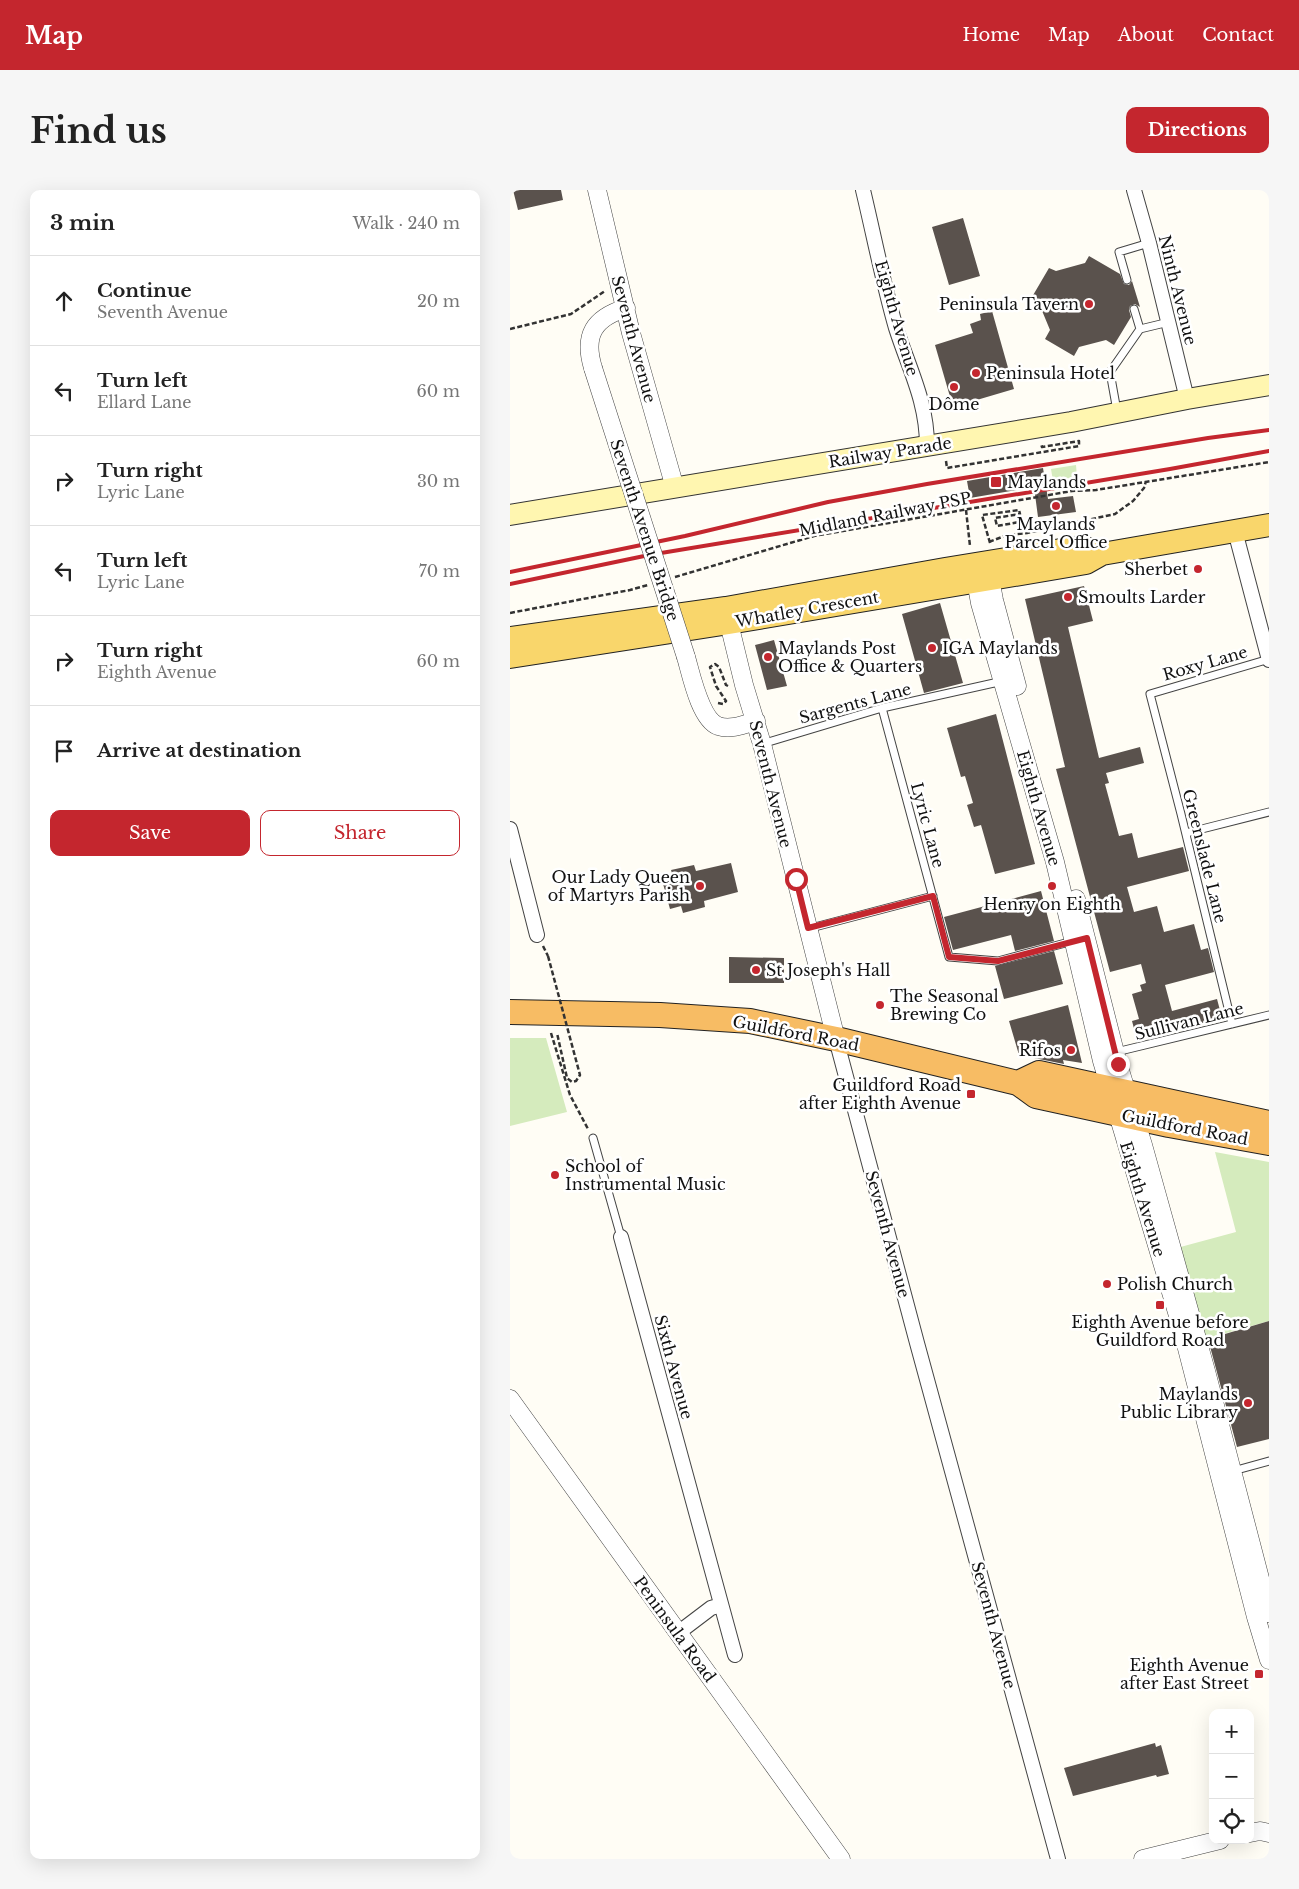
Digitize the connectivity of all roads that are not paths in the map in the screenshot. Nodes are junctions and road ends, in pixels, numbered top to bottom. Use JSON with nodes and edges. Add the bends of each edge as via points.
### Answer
{"nodes":[{"id":1,"x":596,"y":190,"type":"edge"},
{"id":2,"x":863,"y":190,"type":"edge"},
{"id":3,"x":1134,"y":190,"type":"edge"},
{"id":4,"x":1149,"y":244,"type":"junction"},
{"id":5,"x":1127,"y":280,"type":"dead end"},
{"id":6,"x":626,"y":308,"type":"junction"},
{"id":7,"x":1134,"y":309,"type":"dead end"},
{"id":8,"x":1169,"y":322,"type":"junction"},
{"id":9,"x":1140,"y":329,"type":"junction"},
{"id":10,"x":1269,"y":385,"type":"edge"},
{"id":11,"x":1187,"y":399,"type":"junction"},
{"id":12,"x":1117,"y":412,"type":"junction"},
{"id":13,"x":927,"y":446,"type":"junction"},
{"id":14,"x":675,"y":488,"type":"junction"},
{"id":15,"x":510,"y":515,"type":"edge"},
{"id":16,"x":1269,"y":525,"type":"edge"},
{"id":17,"x":1235,"y":531,"type":"junction"},
{"id":18,"x":981,"y":571,"type":"junction"},
{"id":19,"x":727,"y":616,"type":"junction"},
{"id":20,"x":510,"y":638,"type":"edge"},
{"id":21,"x":510,"y":657,"type":"edge"},
{"id":22,"x":1269,"y":659,"type":"edge"},
{"id":23,"x":1009,"y":680,"type":"junction"},
{"id":24,"x":1150,"y":694,"type":"joint"},
{"id":25,"x":882,"y":708,"type":"junction"},
{"id":26,"x":756,"y":722,"type":"junction"},
{"id":27,"x":762,"y":744,"type":"junction"},
{"id":28,"x":1269,"y":812,"type":"edge"},
{"id":29,"x":510,"y":829,"type":"edge"},
{"id":30,"x":1186,"y":833,"type":"junction"},
{"id":31,"x":933,"y":896,"type":"junction"},
{"id":32,"x":808,"y":928,"type":"junction"},
{"id":33,"x":537,"y":935,"type":"dead end"},
{"id":34,"x":1081,"y":939,"type":"junction"},
{"id":35,"x":510,"y":1012,"type":"edge"},
{"id":36,"x":1269,"y":1015,"type":"edge"},
{"id":37,"x":1232,"y":1024,"type":"junction"},
{"id":38,"x":836,"y":1039,"type":"junction"},
{"id":39,"x":1116,"y":1053,"type":"junction"},
{"id":40,"x":1122,"y":1103,"type":"junction"},
{"id":41,"x":1269,"y":1123,"type":"edge"},
{"id":42,"x":593,"y":1138,"type":"road end"},
{"id":43,"x":1269,"y":1143,"type":"edge"},
{"id":44,"x":622,"y":1237,"type":"joint"},
{"id":45,"x":510,"y":1399,"type":"edge"},
{"id":46,"x":1269,"y":1461,"type":"edge"},
{"id":47,"x":1226,"y":1473,"type":"junction"},
{"id":48,"x":1254,"y":1566,"type":"junction"},
{"id":49,"x":721,"y":1606,"type":"junction"},
{"id":50,"x":1269,"y":1613,"type":"edge"},
{"id":51,"x":678,"y":1633,"type":"junction"},
{"id":52,"x":735,"y":1655,"type":"dead end"},
{"id":53,"x":1269,"y":1660,"type":"edge"},
{"id":54,"x":1209,"y":1843,"type":"edge"},
{"id":55,"x":841,"y":1859,"type":"edge"},
{"id":56,"x":1058,"y":1859,"type":"edge"},
{"id":57,"x":1143,"y":1859,"type":"edge"}],
"edges":[{"from":1,"to":6,"type":"street","name":"Seventh Avenue"},
{"from":2,"to":13,"type":"street","name":"Eighth Avenue","via":[[896,327],[923,404]]},
{"from":3,"to":4,"type":"street","name":"Ninth Avenue"},
{"from":4,"to":5,"type":"lane","via":[[1119,252]]},
{"from":4,"to":8,"type":"street","name":"Ninth Avenue"},
{"from":6,"to":14,"type":"street","name":"Seventh Avenue"},
{"from":6,"to":26,"type":"street","name":"Seventh Avenue Bridge","bridge":true,"via":[[602,318],[594,328],[590,359],[705,713],[716,725],[731,728]]},
{"from":7,"to":9,"type":"lane"},
{"from":8,"to":9,"type":"lane"},
{"from":8,"to":11,"type":"street","name":"Ninth Avenue"},
{"from":9,"to":12,"type":"lane","via":[[1110,372]]},
{"from":10,"to":11,"type":"main road","name":"Railway Parade"},
{"from":11,"to":12,"type":"main road","name":"Railway Parade"},
{"from":12,"to":13,"type":"main road","name":"Railway Parade"},
{"from":13,"to":14,"type":"main road","name":"Railway Parade"},
{"from":14,"to":15,"type":"main road","name":"Railway Parade"},
{"from":16,"to":17,"type":"main road","name":"Whatley Crescent"},
{"from":17,"to":18,"type":"main road","name":"Whatley Crescent","via":[[1102,554],[1086,562]]},
{"from":17,"to":22,"type":"street"},
{"from":18,"to":19,"type":"main road","name":"Whatley Crescent"},
{"from":18,"to":23,"type":"street","name":"Eighth Avenue"},
{"from":19,"to":20,"type":"main road","name":"Whatley Crescent"},
{"from":19,"to":21,"type":"main road","name":"Whatley Crescent"},
{"from":19,"to":26,"type":"street","name":"Seventh Avenue"},
{"from":22,"to":24,"type":"lane","name":"Roxy Lane"},
{"from":23,"to":25,"type":"lane","name":"Sargents Lane"},
{"from":23,"to":34,"type":"street","name":"Eighth Avenue","via":[[1055,862]]},
{"from":24,"to":30,"type":"lane","name":"Greenslade Lane"},
{"from":25,"to":27,"type":"lane","name":"Sargents Lane"},
{"from":25,"to":31,"type":"lane","name":"Lyric Lane"},
{"from":26,"to":27,"type":"street","name":"Seventh Avenue"},
{"from":27,"to":32,"type":"street","name":"Seventh Avenue"},
{"from":28,"to":30,"type":"lane"},
{"from":29,"to":33,"type":"street"},
{"from":30,"to":37,"type":"lane","name":"Greenslade Lane"},
{"from":31,"to":32,"type":"lane"},
{"from":31,"to":34,"type":"lane","name":"Lyric Lane","via":[[949,957],[998,961]]},
{"from":32,"to":38,"type":"street","name":"Seventh Avenue"},
{"from":34,"to":39,"type":"street","name":"Eighth Avenue"},
{"from":34,"to":40,"type":"street","name":"Eighth Avenue","via":[[1102,1061]]},
{"from":35,"to":38,"type":"highway","name":"Guildford Road","via":[[660,1015],[750,1021]]},
{"from":36,"to":37,"type":"lane","name":"Sullivan Lane"},
{"from":37,"to":39,"type":"lane","name":"Sullivan Lane"},
{"from":38,"to":40,"type":"highway","name":"Guildford Road","via":[[1018,1083],[1039,1073]]},
{"from":38,"to":56,"type":"street","name":"Seventh Avenue"},
{"from":39,"to":40,"type":"street","name":"Eighth Avenue"},
{"from":40,"to":41,"type":"highway","name":"Guildford Road"},
{"from":40,"to":43,"type":"highway","name":"Guildford Road"},
{"from":40,"to":47,"type":"street","name":"Eighth Avenue","via":[[1178,1267]]},
{"from":42,"to":44,"type":"lane","name":"Sixth Avenue"},
{"from":44,"to":49,"type":"street","name":"Sixth Avenue"},
{"from":45,"to":51,"type":"street","name":"Peninsula Road"},
{"from":46,"to":47,"type":"lane"},
{"from":47,"to":48,"type":"street","name":"Eighth Avenue"},
{"from":48,"to":50,"type":"street","name":"Eighth Avenue"},
{"from":48,"to":53,"type":"street","name":"Eighth Avenue"},
{"from":49,"to":51,"type":"street","via":[[711,1608]]},
{"from":49,"to":52,"type":"street","name":"Sixth Avenue"},
{"from":51,"to":55,"type":"street","name":"Peninsula Road"},
{"from":54,"to":57,"type":"street"}]}
